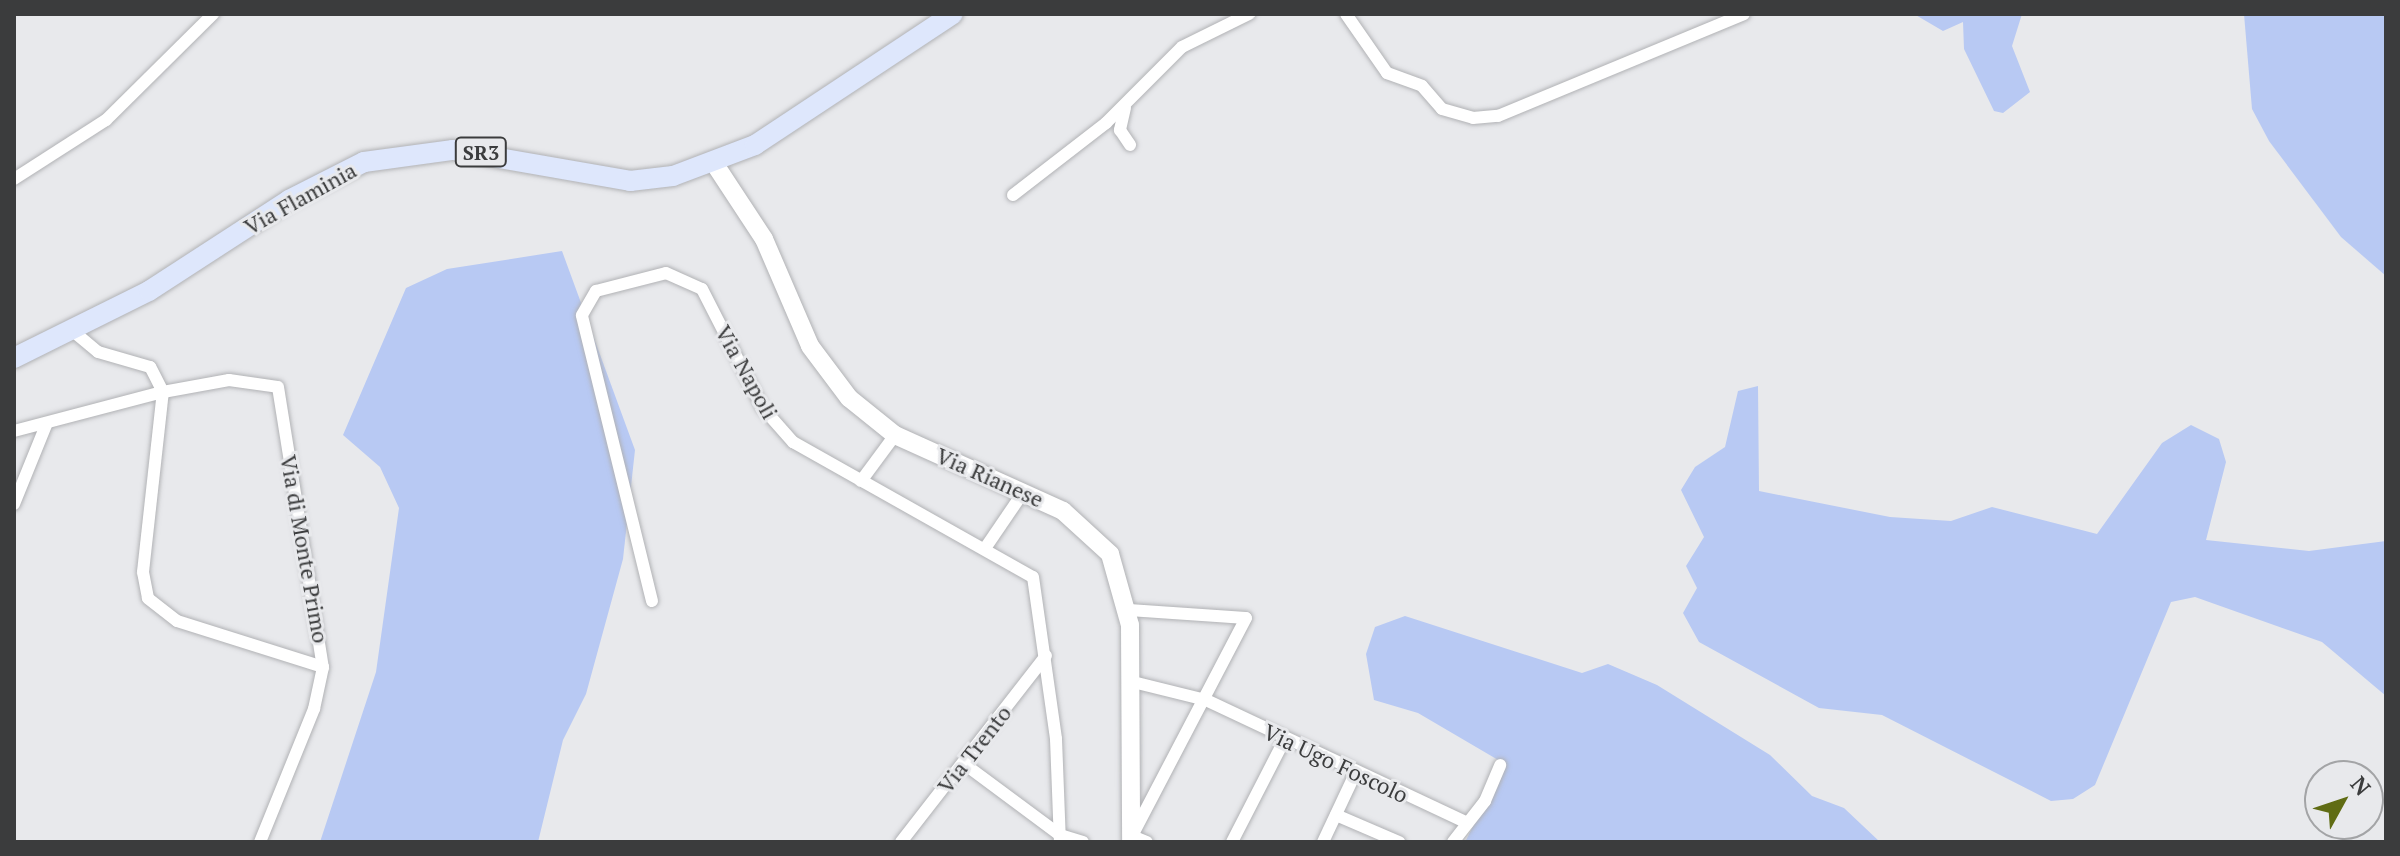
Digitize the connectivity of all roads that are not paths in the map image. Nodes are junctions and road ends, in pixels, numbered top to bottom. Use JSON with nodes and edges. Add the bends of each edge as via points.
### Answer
{"nodes":[{"id":1,"x":213,"y":14,"type":"edge"},
{"id":2,"x":953,"y":14,"type":"edge"},
{"id":3,"x":1249,"y":14,"type":"edge"},
{"id":4,"x":1346,"y":14,"type":"edge"},
{"id":5,"x":1744,"y":14,"type":"edge"},
{"id":6,"x":1127,"y":101,"type":"junction"},
{"id":7,"x":1130,"y":145,"type":"dead end"},
{"id":8,"x":714,"y":163,"type":"junction"},
{"id":9,"x":14,"y":179,"type":"edge"},
{"id":10,"x":1013,"y":195,"type":"dead end"},
{"id":11,"x":73,"y":331,"type":"junction"},
{"id":12,"x":14,"y":358,"type":"edge"},
{"id":13,"x":163,"y":392,"type":"junction"},
{"id":14,"x":46,"y":425,"type":"junction"},
{"id":15,"x":14,"y":431,"type":"edge"},
{"id":16,"x":895,"y":435,"type":"junction"},
{"id":17,"x":861,"y":481,"type":"junction"},
{"id":18,"x":1024,"y":491,"type":"junction"},
{"id":19,"x":14,"y":504,"type":"edge"},
{"id":20,"x":986,"y":547,"type":"junction"},
{"id":21,"x":652,"y":601,"type":"dead end"},
{"id":22,"x":1129,"y":610,"type":"junction"},
{"id":23,"x":1046,"y":656,"type":"junction"},
{"id":24,"x":323,"y":667,"type":"junction"},
{"id":25,"x":1133,"y":682,"type":"junction"},
{"id":26,"x":1206,"y":700,"type":"junction"},
{"id":27,"x":1285,"y":739,"type":"junction"},
{"id":28,"x":963,"y":763,"type":"junction"},
{"id":29,"x":1500,"y":765,"type":"dead end"},
{"id":30,"x":1355,"y":774,"type":"junction"},
{"id":31,"x":1336,"y":815,"type":"junction"},
{"id":32,"x":1467,"y":823,"type":"junction"},
{"id":33,"x":1060,"y":838,"type":"edge"},
{"id":34,"x":1137,"y":840,"type":"edge"},
{"id":35,"x":260,"y":842,"type":"edge"},
{"id":36,"x":901,"y":842,"type":"edge"},
{"id":37,"x":1083,"y":842,"type":"edge"},
{"id":38,"x":1232,"y":842,"type":"edge"},
{"id":39,"x":1323,"y":842,"type":"edge"},
{"id":40,"x":1399,"y":842,"type":"edge"},
{"id":41,"x":1453,"y":842,"type":"edge"}],
"edges":[{"from":1,"to":9,"type":"street","via":[[106,120]]},
{"from":2,"to":8,"type":"main road","name":"Via Flaminia","number":"SR3","via":[[755,145]]},
{"from":3,"to":6,"type":"street","via":[[1193,40]]},
{"from":4,"to":5,"type":"street","via":[[1387,73],[1422,86],[1442,109],[1473,118],[1498,116]]},
{"from":6,"to":7,"type":"street","via":[[1120,130]]},
{"from":6,"to":10,"type":"street"},
{"from":8,"to":11,"type":"main road","name":"Via Flaminia","number":"SR3","via":[[637,181],[472,151],[383,156],[309,188],[163,283]]},
{"from":8,"to":16,"type":"main road","name":"Via Rianese","via":[[764,239],[823,367]]},
{"from":11,"to":12,"type":"main road","name":"Via Flaminia","number":"SR3"},
{"from":11,"to":13,"type":"street","via":[[98,352],[150,367]]},
{"from":13,"to":14,"type":"street"},
{"from":13,"to":24,"type":"street","name":"Via di Monte Primo","via":[[143,572],[148,598],[177,621]]},
{"from":13,"to":24,"type":"street","name":"Via di Monte Primo","via":[[216,380],[275,384]]},
{"from":14,"to":15,"type":"street"},
{"from":14,"to":19,"type":"street"},
{"from":16,"to":17,"type":"street"},
{"from":16,"to":18,"type":"main road","name":"Via Rianese"},
{"from":17,"to":20,"type":"street","name":"Via Napoli"},
{"from":17,"to":21,"type":"street","name":"Via Napoli","via":[[811,456],[770,419],[694,281],[656,273],[592,293],[582,310],[588,353]]},
{"from":18,"to":20,"type":"street"},
{"from":18,"to":22,"type":"main road","name":"Via Rianese","via":[[1103,544]]},
{"from":20,"to":23,"type":"street","name":"Via Napoli","via":[[1033,577]]},
{"from":22,"to":25,"type":"main road","name":"Via Rianese"},
{"from":22,"to":26,"type":"street","via":[[1246,618]]},
{"from":23,"to":28,"type":"street","name":"Via Trento"},
{"from":23,"to":33,"type":"street","name":"Via Napoli"},
{"from":24,"to":35,"type":"street","name":"Via di Monte Primo","via":[[317,701]]},
{"from":25,"to":26,"type":"street","name":"Via Ugo Foscolo"},
{"from":25,"to":34,"type":"main road","name":"Via Rianese"},
{"from":26,"to":27,"type":"street","name":"Via Ugo Foscolo"},
{"from":26,"to":34,"type":"street"},
{"from":27,"to":30,"type":"street","name":"Via Ugo Foscolo"},
{"from":27,"to":38,"type":"street"},
{"from":28,"to":33,"type":"street"},
{"from":28,"to":36,"type":"street","name":"Via Trento"},
{"from":29,"to":32,"type":"street"},
{"from":30,"to":31,"type":"street"},
{"from":30,"to":32,"type":"street","name":"Via Ugo Foscolo"},
{"from":31,"to":39,"type":"street"},
{"from":31,"to":40,"type":"street"},
{"from":32,"to":41,"type":"street"},
{"from":33,"to":37,"type":"street"}]}
